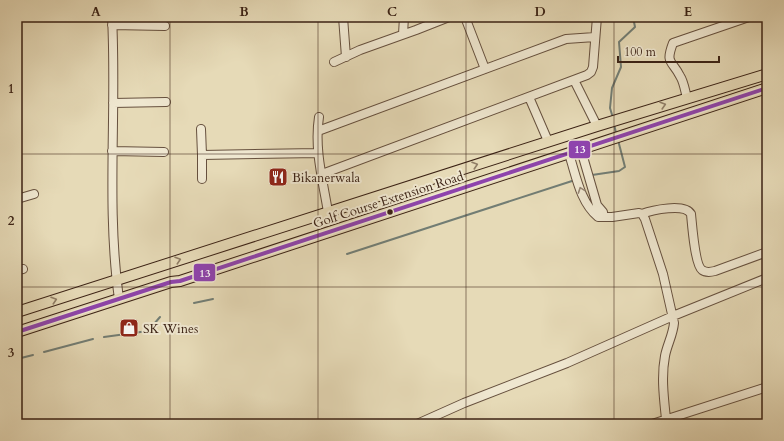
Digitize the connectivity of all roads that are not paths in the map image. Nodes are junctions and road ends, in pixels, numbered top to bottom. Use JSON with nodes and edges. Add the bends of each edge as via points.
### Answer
{"nodes":[{"id":1,"x":344,"y":17,"type":"edge"},
{"id":2,"x":404,"y":17,"type":"edge"},
{"id":3,"x":449,"y":17,"type":"edge"},
{"id":4,"x":465,"y":17,"type":"edge"},
{"id":5,"x":597,"y":17,"type":"edge"},
{"id":6,"x":749,"y":17,"type":"edge"},
{"id":7,"x":112,"y":21,"type":"edge"},
{"id":8,"x":165,"y":26,"type":"dead end"},
{"id":9,"x":403,"y":34,"type":"junction"},
{"id":10,"x":595,"y":37,"type":"junction"},
{"id":11,"x":346,"y":57,"type":"junction"},
{"id":12,"x":334,"y":62,"type":"dead end"},
{"id":13,"x":485,"y":69,"type":"junction"},
{"id":14,"x":767,"y":74,"type":"edge"},
{"id":15,"x":574,"y":80,"type":"junction"},
{"id":16,"x":767,"y":88,"type":"edge"},
{"id":17,"x":718,"y":89,"type":"junction"},
{"id":18,"x":529,"y":97,"type":"junction"},
{"id":19,"x":687,"y":98,"type":"junction"},
{"id":20,"x":113,"y":102,"type":"junction"},
{"id":21,"x":166,"y":102,"type":"dead end"},
{"id":22,"x":724,"y":102,"type":"junction"},
{"id":23,"x":319,"y":118,"type":"dead end"},
{"id":24,"x":596,"y":126,"type":"junction"},
{"id":25,"x":200,"y":129,"type":"dead end"},
{"id":26,"x":318,"y":131,"type":"junction"},
{"id":27,"x":548,"y":141,"type":"junction"},
{"id":28,"x":581,"y":150,"type":"junction"},
{"id":29,"x":112,"y":152,"type":"junction"},
{"id":30,"x":164,"y":152,"type":"dead end"},
{"id":31,"x":318,"y":153,"type":"junction"},
{"id":32,"x":202,"y":154,"type":"junction"},
{"id":33,"x":569,"y":154,"type":"junction"},
{"id":34,"x":322,"y":174,"type":"junction"},
{"id":35,"x":202,"y":179,"type":"dead end"},
{"id":36,"x":34,"y":194,"type":"dead end"},
{"id":37,"x":17,"y":199,"type":"edge"},
{"id":38,"x":328,"y":212,"type":"junction"},
{"id":39,"x":642,"y":214,"type":"junction"},
{"id":40,"x":603,"y":217,"type":"junction"},
{"id":41,"x":767,"y":252,"type":"edge"},
{"id":42,"x":767,"y":278,"type":"edge"},
{"id":43,"x":116,"y":280,"type":"junction"},
{"id":44,"x":118,"y":299,"type":"junction"},
{"id":45,"x":17,"y":312,"type":"edge"},
{"id":46,"x":673,"y":316,"type":"junction"},
{"id":47,"x":17,"y":332,"type":"edge"},
{"id":48,"x":767,"y":387,"type":"edge"},
{"id":49,"x":666,"y":420,"type":"junction"},
{"id":50,"x":417,"y":424,"type":"edge"},
{"id":51,"x":652,"y":424,"type":"edge"}],
"edges":[{"from":1,"to":11,"type":"street"},
{"from":2,"to":9,"type":"street"},
{"from":3,"to":9,"type":"street"},
{"from":4,"to":13,"type":"street"},
{"from":5,"to":10,"type":"street"},
{"from":6,"to":19,"type":"street","via":[[673,43],[669,60],[680,76]]},
{"from":7,"to":8,"type":"street"},
{"from":7,"to":20,"type":"street"},
{"from":9,"to":11,"type":"street"},
{"from":10,"to":13,"type":"street","via":[[566,39]]},
{"from":10,"to":15,"type":"street","via":[[591,72]]},
{"from":11,"to":12,"type":"street"},
{"from":13,"to":26,"type":"street"},
{"from":14,"to":17,"type":"main road","name":"Golf Course Extension Road"},
{"from":15,"to":18,"type":"street"},
{"from":15,"to":24,"type":"street"},
{"from":16,"to":22,"type":"main road","name":"Golf Course Extension Road"},
{"from":17,"to":19,"type":"main road","name":"Golf Course Extension Road"},
{"from":17,"to":22,"type":"main road"},
{"from":18,"to":27,"type":"street"},
{"from":18,"to":34,"type":"street"},
{"from":24,"to":19,"type":"main road","name":"Golf Course Extension Road","one_way":true},
{"from":20,"to":21,"type":"street"},
{"from":20,"to":29,"type":"street"},
{"from":22,"to":28,"type":"main road","name":"Golf Course Extension Road"},
{"from":23,"to":26,"type":"street"},
{"from":24,"to":27,"type":"main road","name":"Golf Course Extension Road"},
{"from":25,"to":32,"type":"street"},
{"from":26,"to":31,"type":"street"},
{"from":38,"to":27,"type":"main road","name":"Golf Course Extension Road","one_way":true},
{"from":28,"to":33,"type":"main road","name":"Golf Course Extension Road"},
{"from":28,"to":40,"type":"street"},
{"from":29,"to":30,"type":"street"},
{"from":29,"to":43,"type":"street"},
{"from":31,"to":32,"type":"street"},
{"from":31,"to":34,"type":"street"},
{"from":32,"to":35,"type":"street"},
{"from":40,"to":33,"type":"street","one_way":true,"via":[[598,217],[590,211]]},
{"from":33,"to":44,"type":"main road","name":"Golf Course Extension Road"},
{"from":34,"to":38,"type":"street"},
{"from":36,"to":37,"type":"street"},
{"from":43,"to":38,"type":"main road","name":"Golf Course Extension Road","one_way":true},
{"from":39,"to":40,"type":"street"},
{"from":39,"to":41,"type":"street","via":[[657,209],[689,211],[697,260],[703,271],[715,271]]},
{"from":39,"to":46,"type":"street","via":[[663,274]]},
{"from":42,"to":46,"type":"street"},
{"from":43,"to":44,"type":"street"},
{"from":45,"to":43,"type":"main road","name":"Golf Course Extension Road","one_way":true},
{"from":44,"to":47,"type":"main road","name":"Golf Course Extension Road"},
{"from":46,"to":49,"type":"street","via":[[673,330],[666,350],[663,371]]},
{"from":46,"to":50,"type":"street","via":[[567,363]]},
{"from":48,"to":49,"type":"street"},
{"from":49,"to":51,"type":"street"}]}
